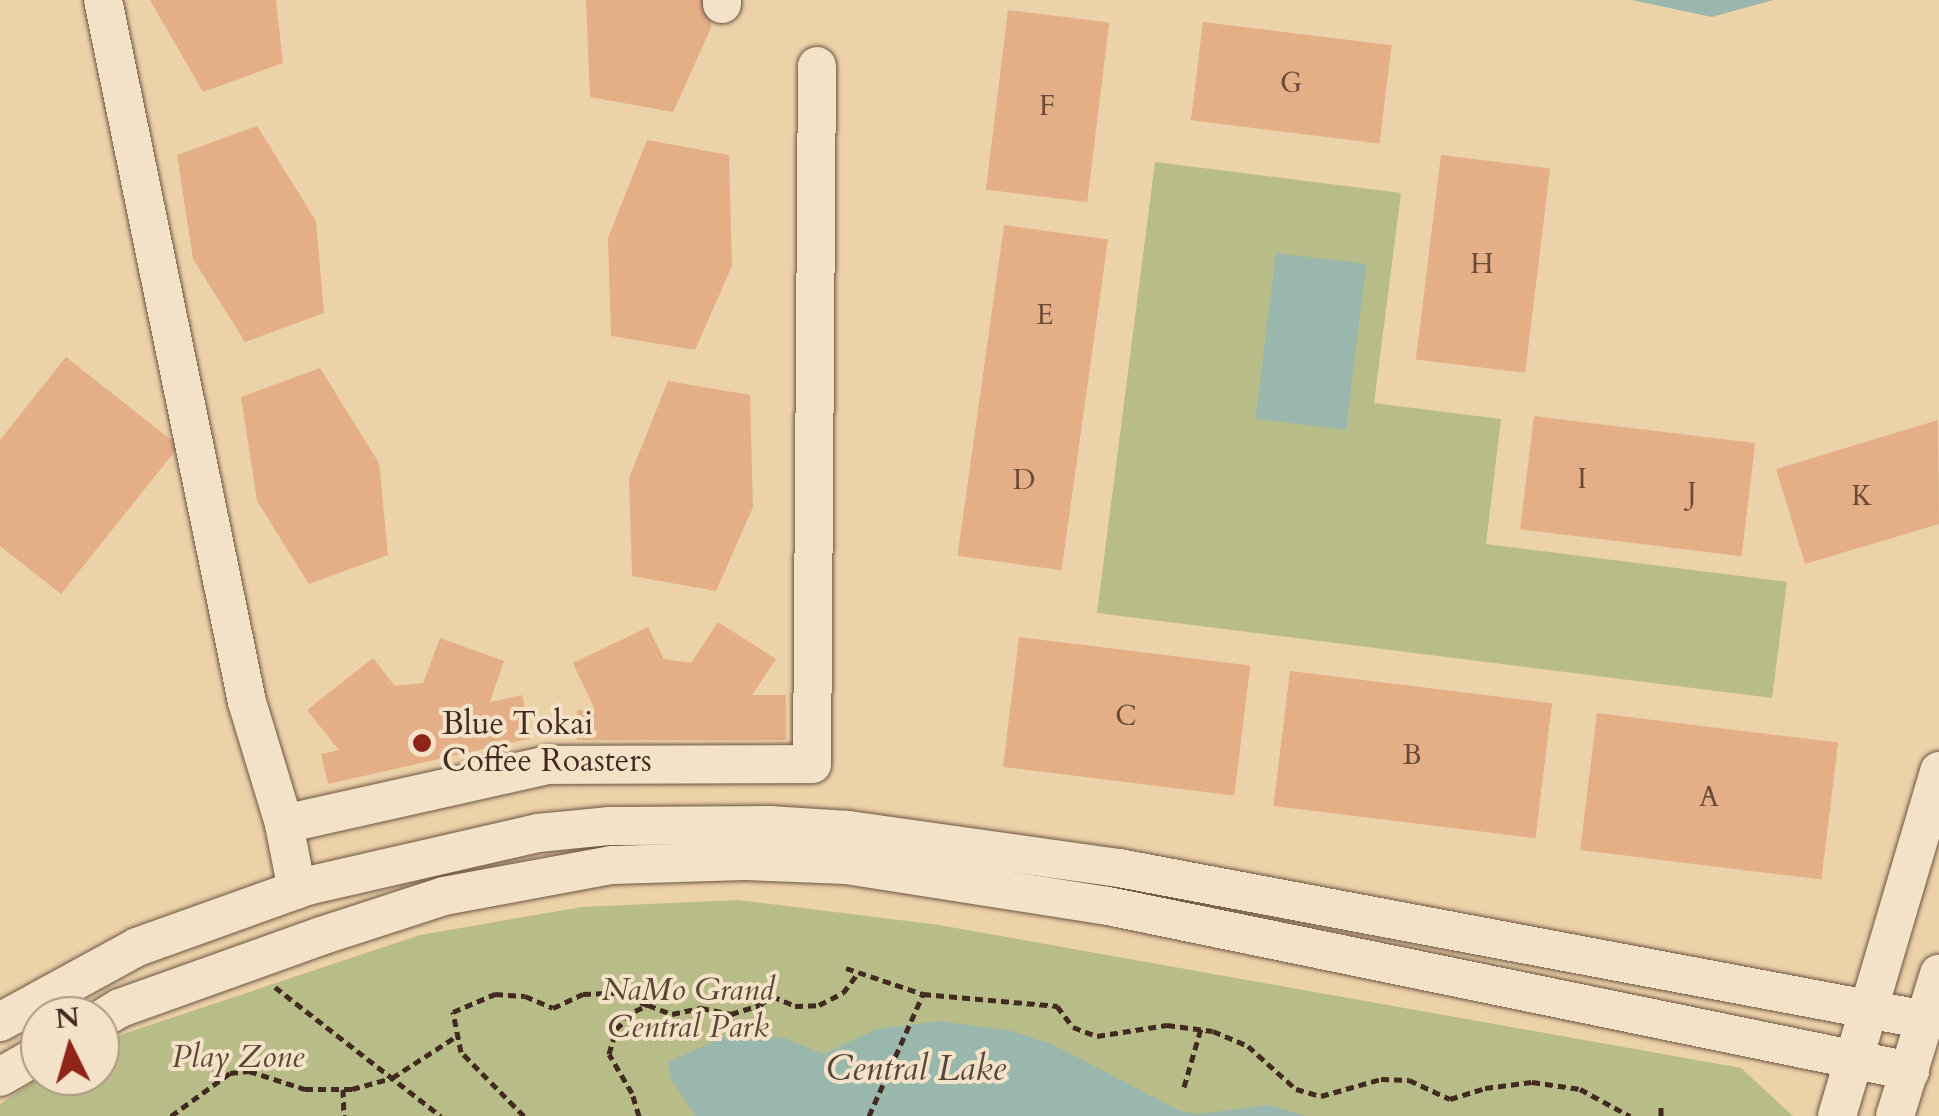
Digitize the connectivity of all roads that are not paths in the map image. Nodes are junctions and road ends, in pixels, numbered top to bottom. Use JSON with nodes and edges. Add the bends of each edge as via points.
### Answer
{"nodes":[{"id":1,"x":103,"y":0,"type":"edge"},
{"id":2,"x":816,"y":66,"type":"dead end"},
{"id":3,"x":812,"y":764,"type":"junction"},
{"id":4,"x":1939,"y":770,"type":"edge"},
{"id":5,"x":284,"y":824,"type":"junction"},
{"id":6,"x":810,"y":830,"type":"junction"},
{"id":7,"x":538,"y":833,"type":"junction"},
{"id":8,"x":847,"y":848,"type":"junction"},
{"id":9,"x":1119,"y":868,"type":"junction"},
{"id":10,"x":549,"y":874,"type":"junction"},
{"id":11,"x":297,"y":890,"type":"junction"},
{"id":12,"x":1108,"y":906,"type":"junction"},
{"id":13,"x":1939,"y":974,"type":"edge"},
{"id":14,"x":120,"y":1008,"type":"edge"},
{"id":15,"x":1870,"y":1011,"type":"junction"},
{"id":16,"x":1926,"y":1020,"type":"junction"},
{"id":17,"x":0,"y":1022,"type":"edge"},
{"id":18,"x":1854,"y":1061,"type":"junction"},
{"id":19,"x":1910,"y":1071,"type":"junction"},
{"id":20,"x":1837,"y":1116,"type":"edge"},
{"id":21,"x":1895,"y":1116,"type":"edge"}],
"edges":[{"from":1,"to":5,"type":"street","via":[[247,702]]},
{"from":2,"to":3,"type":"street"},
{"from":3,"to":5,"type":"street","via":[[549,765]]},
{"from":3,"to":6,"type":"street"},
{"from":4,"to":15,"type":"street"},
{"from":5,"to":11,"type":"street"},
{"from":6,"to":7,"type":"street","via":[[608,826]]},
{"from":6,"to":8,"type":"street"},
{"from":7,"to":10,"type":"street"},
{"from":7,"to":11,"type":"street"},
{"from":8,"to":9,"type":"street"},
{"from":8,"to":10,"type":"street"},
{"from":8,"to":12,"type":"street"},
{"from":9,"to":12,"type":"street"},
{"from":9,"to":15,"type":"street"},
{"from":10,"to":14,"type":"street","via":[[444,896]]},
{"from":11,"to":17,"type":"street","via":[[136,947]]},
{"from":12,"to":18,"type":"street"},
{"from":13,"to":16,"type":"street"},
{"from":15,"to":16,"type":"street"},
{"from":15,"to":18,"type":"street"},
{"from":16,"to":19,"type":"street"},
{"from":18,"to":19,"type":"street"},
{"from":18,"to":20,"type":"street"},
{"from":19,"to":21,"type":"street"}]}
